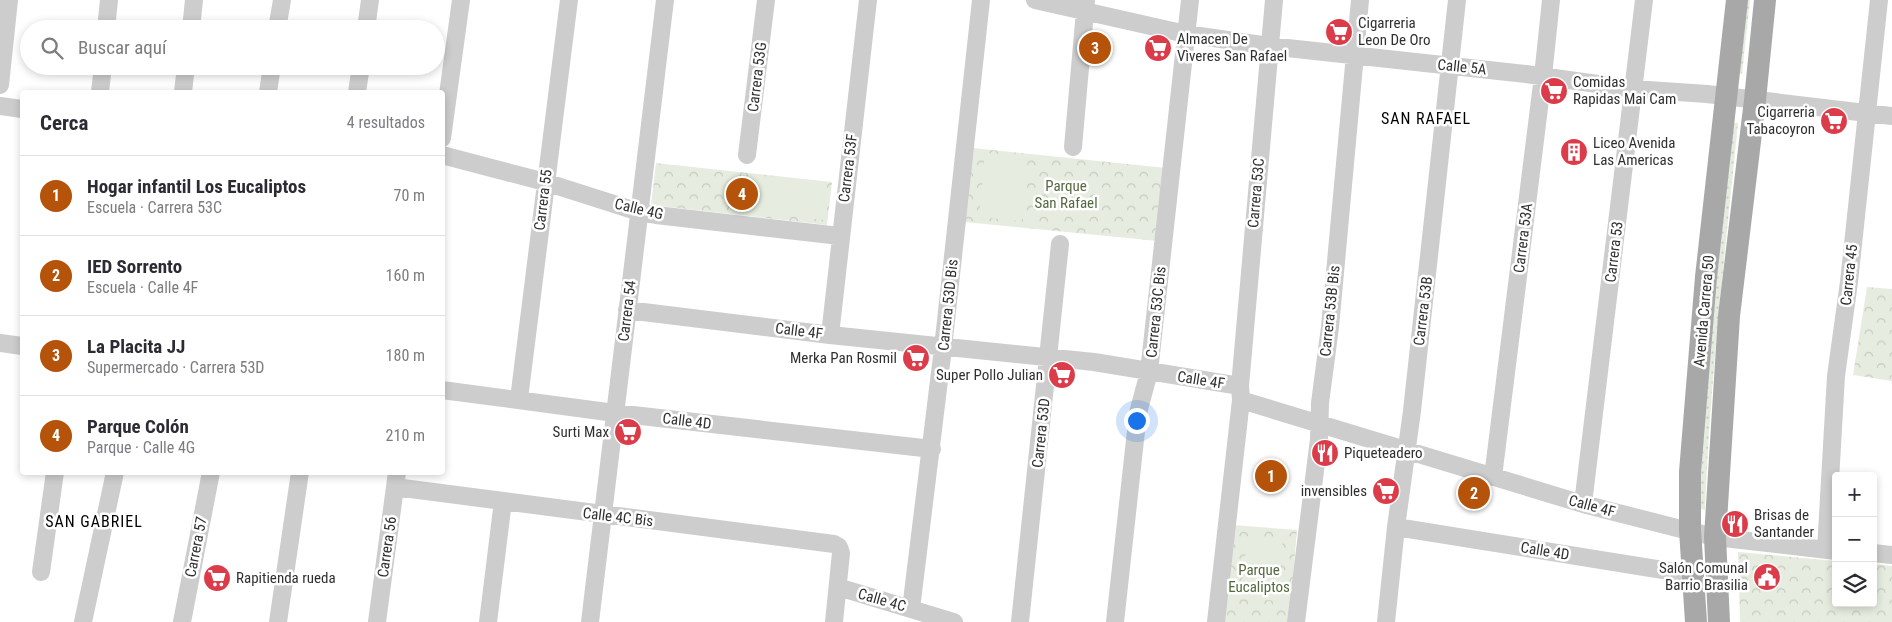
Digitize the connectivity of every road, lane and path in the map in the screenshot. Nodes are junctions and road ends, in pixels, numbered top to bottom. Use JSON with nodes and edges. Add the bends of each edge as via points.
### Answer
{"nodes":[{"id":1,"x":9,"y":0,"type":"edge"},
{"id":2,"x":109,"y":0,"type":"edge"},
{"id":3,"x":194,"y":0,"type":"edge"},
{"id":4,"x":282,"y":0,"type":"edge"},
{"id":5,"x":370,"y":0,"type":"edge"},
{"id":6,"x":461,"y":0,"type":"edge"},
{"id":7,"x":569,"y":0,"type":"edge"},
{"id":8,"x":665,"y":0,"type":"edge"},
{"id":9,"x":766,"y":0,"type":"edge"},
{"id":10,"x":868,"y":0,"type":"edge"},
{"id":11,"x":981,"y":0,"type":"edge"},
{"id":12,"x":1035,"y":0,"type":"edge"},
{"id":13,"x":1190,"y":0,"type":"edge"},
{"id":14,"x":1274,"y":0,"type":"edge"},
{"id":15,"x":1360,"y":0,"type":"edge"},
{"id":16,"x":1457,"y":0,"type":"edge"},
{"id":17,"x":1551,"y":0,"type":"edge"},
{"id":18,"x":1644,"y":0,"type":"edge"},
{"id":19,"x":1737,"y":0,"type":"edge"},
{"id":20,"x":1765,"y":0,"type":"edge"},
{"id":21,"x":1879,"y":0,"type":"edge"},
{"id":22,"x":1086,"y":5,"type":"edge"},
{"id":23,"x":107,"y":20,"type":"edge"},
{"id":24,"x":192,"y":20,"type":"edge"},
{"id":25,"x":279,"y":20,"type":"edge"},
{"id":26,"x":367,"y":20,"type":"edge"},
{"id":27,"x":1186,"y":34,"type":"junction"},
{"id":28,"x":1269,"y":46,"type":"junction"},
{"id":29,"x":1353,"y":56,"type":"junction"},
{"id":30,"x":1451,"y":65,"type":"junction"},
{"id":31,"x":102,"y":75,"type":"edge"},
{"id":32,"x":185,"y":75,"type":"edge"},
{"id":33,"x":271,"y":75,"type":"edge"},
{"id":34,"x":360,"y":75,"type":"edge"},
{"id":35,"x":1543,"y":76,"type":"junction"},
{"id":36,"x":0,"y":85,"type":"edge"},
{"id":37,"x":1633,"y":89,"type":"junction"},
{"id":38,"x":100,"y":90,"type":"edge"},
{"id":39,"x":183,"y":90,"type":"edge"},
{"id":40,"x":268,"y":90,"type":"edge"},
{"id":41,"x":357,"y":90,"type":"edge"},
{"id":42,"x":1727,"y":96,"type":"junction"},
{"id":43,"x":1755,"y":100,"type":"junction"},
{"id":44,"x":0,"y":106,"type":"edge"},
{"id":45,"x":20,"y":108,"type":"edge"},
{"id":46,"x":1867,"y":113,"type":"junction"},
{"id":47,"x":445,"y":116,"type":"edge"},
{"id":48,"x":1892,"y":116,"type":"edge"},
{"id":49,"x":1073,"y":147,"type":"dead end"},
{"id":50,"x":747,"y":155,"type":"dead end"},
{"id":51,"x":445,"y":156,"type":"edge"},
{"id":52,"x":545,"y":182,"type":"junction"},
{"id":53,"x":639,"y":212,"type":"junction"},
{"id":54,"x":840,"y":236,"type":"junction"},
{"id":55,"x":1060,"y":244,"type":"dead end"},
{"id":56,"x":627,"y":310,"type":"junction"},
{"id":57,"x":830,"y":335,"type":"junction"},
{"id":58,"x":0,"y":343,"type":"edge"},
{"id":59,"x":20,"y":346,"type":"edge"},
{"id":60,"x":943,"y":348,"type":"junction"},
{"id":61,"x":1048,"y":359,"type":"junction"},
{"id":62,"x":1150,"y":372,"type":"junction"},
{"id":63,"x":445,"y":390,"type":"edge"},
{"id":64,"x":1240,"y":393,"type":"junction"},
{"id":65,"x":519,"y":399,"type":"junction"},
{"id":66,"x":615,"y":413,"type":"junction"},
{"id":67,"x":1319,"y":424,"type":"junction"},
{"id":68,"x":932,"y":449,"type":"junction"},
{"id":69,"x":1406,"y":451,"type":"junction"},
{"id":70,"x":55,"y":475,"type":"edge"},
{"id":71,"x":114,"y":475,"type":"edge"},
{"id":72,"x":210,"y":475,"type":"edge"},
{"id":73,"x":300,"y":475,"type":"edge"},
{"id":74,"x":1493,"y":477,"type":"junction"},
{"id":75,"x":396,"y":480,"type":"edge"},
{"id":76,"x":503,"y":501,"type":"junction"},
{"id":77,"x":1583,"y":504,"type":"junction"},
{"id":78,"x":602,"y":515,"type":"junction"},
{"id":79,"x":1396,"y":527,"type":"junction"},
{"id":80,"x":1690,"y":530,"type":"junction"},
{"id":81,"x":1714,"y":537,"type":"junction"},
{"id":82,"x":1831,"y":550,"type":"edge"},
{"id":83,"x":1877,"y":554,"type":"edge"},
{"id":84,"x":1892,"y":555,"type":"edge"},
{"id":85,"x":41,"y":572,"type":"dead end"},
{"id":86,"x":1694,"y":575,"type":"junction"},
{"id":87,"x":838,"y":588,"type":"junction"},
{"id":88,"x":911,"y":609,"type":"junction"},
{"id":89,"x":83,"y":622,"type":"edge"},
{"id":90,"x":182,"y":622,"type":"edge"},
{"id":91,"x":278,"y":622,"type":"edge"},
{"id":92,"x":377,"y":622,"type":"edge"},
{"id":93,"x":488,"y":622,"type":"edge"},
{"id":94,"x":590,"y":622,"type":"edge"},
{"id":95,"x":834,"y":622,"type":"edge"},
{"id":96,"x":954,"y":622,"type":"edge"},
{"id":97,"x":1020,"y":622,"type":"edge"},
{"id":98,"x":1115,"y":622,"type":"edge"},
{"id":99,"x":1216,"y":622,"type":"edge"},
{"id":100,"x":1296,"y":622,"type":"edge"},
{"id":101,"x":1386,"y":622,"type":"edge"},
{"id":102,"x":1696,"y":622,"type":"edge"},
{"id":103,"x":1719,"y":622,"type":"edge"}],
"edges":[{"from":1,"to":36,"type":"street"},
{"from":2,"to":23,"type":"street"},
{"from":3,"to":24,"type":"street"},
{"from":4,"to":25,"type":"street"},
{"from":5,"to":26,"type":"street"},
{"from":6,"to":47,"type":"street"},
{"from":7,"to":52,"type":"street","name":"Carrera 55"},
{"from":8,"to":53,"type":"street","name":"Carrera 54"},
{"from":9,"to":50,"type":"street","name":"Carrera 53G"},
{"from":10,"to":54,"type":"street","name":"Carrera 53F"},
{"from":11,"to":60,"type":"street","name":"Carrera 53D Bis"},
{"from":12,"to":22,"type":"street","name":"Calle 5A"},
{"from":13,"to":27,"type":"street","name":"Carrera 53C Bis"},
{"from":14,"to":28,"type":"street","name":"Carrera 53C"},
{"from":15,"to":29,"type":"street","name":"Carrera 53B Bis"},
{"from":16,"to":30,"type":"street","name":"Carrera 53B"},
{"from":17,"to":35,"type":"street","name":"Carrera 53A"},
{"from":18,"to":37,"type":"street","name":"Carrera 53"},
{"from":19,"to":42,"type":"main road","name":"Avenida Carrera 50"},
{"from":20,"to":43,"type":"main road","name":"Avenida Carrera 50"},
{"from":21,"to":46,"type":"street","name":"Carrera 45"},
{"from":22,"to":27,"type":"street","name":"Calle 5A"},
{"from":22,"to":49,"type":"street"},
{"from":27,"to":28,"type":"street","name":"Calle 5A"},
{"from":27,"to":62,"type":"street","name":"Carrera 53C Bis"},
{"from":28,"to":29,"type":"street","name":"Calle 5A"},
{"from":28,"to":64,"type":"street","name":"Carrera 53C"},
{"from":29,"to":30,"type":"street","name":"Calle 5A"},
{"from":29,"to":67,"type":"street","name":"Carrera 53B Bis"},
{"from":30,"to":35,"type":"street","name":"Calle 5A"},
{"from":30,"to":69,"type":"street","name":"Carrera 53B"},
{"from":31,"to":38,"type":"street"},
{"from":32,"to":39,"type":"street"},
{"from":33,"to":40,"type":"street"},
{"from":34,"to":41,"type":"street"},
{"from":35,"to":37,"type":"street","name":"Calle 5A"},
{"from":35,"to":74,"type":"street","name":"Carrera 53A"},
{"from":37,"to":42,"type":"street","name":"Calle 5A"},
{"from":37,"to":77,"type":"street","name":"Carrera 53"},
{"from":42,"to":43,"type":"street","name":"Calle 5A"},
{"from":42,"to":80,"type":"main road","name":"Avenida Carrera 50","via":[[1706,277],[1690,472]]},
{"from":43,"to":46,"type":"street","name":"Calle 5A"},
{"from":43,"to":81,"type":"main road","name":"Avenida Carrera 50","via":[[1729,316]]},
{"from":44,"to":45,"type":"street"},
{"from":46,"to":48,"type":"street","name":"Calle 5A"},
{"from":46,"to":82,"type":"street","name":"Carrera 45","via":[[1836,376]]},
{"from":51,"to":52,"type":"street","name":"Calle 4G"},
{"from":52,"to":53,"type":"street","name":"Calle 4G"},
{"from":52,"to":65,"type":"street","name":"Carrera 55"},
{"from":53,"to":54,"type":"street","name":"Calle 4G"},
{"from":53,"to":56,"type":"street","name":"Carrera 54"},
{"from":54,"to":57,"type":"street","name":"Carrera 53F"},
{"from":55,"to":61,"type":"street","name":"Carrera 53D"},
{"from":56,"to":57,"type":"street","name":"Calle 4F"},
{"from":56,"to":66,"type":"street","name":"Carrera 54"},
{"from":57,"to":60,"type":"street","name":"Calle 4F"},
{"from":58,"to":59,"type":"street"},
{"from":60,"to":61,"type":"street","name":"Calle 4F"},
{"from":60,"to":68,"type":"street","name":"Carrera 53D Bis"},
{"from":61,"to":62,"type":"street","name":"Calle 4F","via":[[1124,366]]},
{"from":61,"to":97,"type":"street","name":"Carrera 53D"},
{"from":62,"to":64,"type":"street","name":"Calle 4F"},
{"from":62,"to":98,"type":"street","name":"Carrera 53C Bis","via":[[1138,413]]},
{"from":63,"to":65,"type":"street","name":"Calle 4D"},
{"from":64,"to":67,"type":"street","name":"Calle 4F"},
{"from":64,"to":99,"type":"street","name":"Carrera 53C"},
{"from":65,"to":66,"type":"street","name":"Calle 4D"},
{"from":66,"to":68,"type":"street","name":"Calle 4D"},
{"from":66,"to":78,"type":"street","name":"Carrera 54"},
{"from":67,"to":69,"type":"street","name":"Calle 4F"},
{"from":67,"to":100,"type":"street","name":"Carrera 53B Bis"},
{"from":68,"to":88,"type":"street","name":"Carrera 53D Bis"},
{"from":69,"to":74,"type":"street","name":"Calle 4F"},
{"from":69,"to":79,"type":"street","name":"Carrera 53B"},
{"from":70,"to":85,"type":"street"},
{"from":71,"to":89,"type":"street"},
{"from":72,"to":90,"type":"street","name":"Carrera 57"},
{"from":73,"to":91,"type":"street"},
{"from":74,"to":77,"type":"street","name":"Calle 4F"},
{"from":75,"to":76,"type":"street","name":"Calle 4C Bis"},
{"from":75,"to":92,"type":"street","name":"Carrera 56"},
{"from":76,"to":78,"type":"street","name":"Calle 4C Bis"},
{"from":76,"to":93,"type":"street"},
{"from":77,"to":80,"type":"street","name":"Calle 4F"},
{"from":78,"to":87,"type":"street","name":"Calle 4C Bis","via":[[834,544],[841,553]]},
{"from":78,"to":94,"type":"street","name":"Carrera 54"},
{"from":79,"to":86,"type":"street","name":"Calle 4D"},
{"from":79,"to":101,"type":"street","name":"Carrera 53B"},
{"from":80,"to":81,"type":"street","name":"Calle 4F"},
{"from":80,"to":86,"type":"main road","name":"Avenida Carrera 50"},
{"from":81,"to":82,"type":"street","name":"Calle 4F"},
{"from":81,"to":103,"type":"main road","name":"Avenida Carrera 50"},
{"from":83,"to":84,"type":"street"},
{"from":86,"to":102,"type":"main road","name":"Avenida Carrera 50"},
{"from":87,"to":88,"type":"street","name":"Calle 4C"},
{"from":87,"to":95,"type":"street"},
{"from":88,"to":96,"type":"street","name":"Calle 4C"}]}
